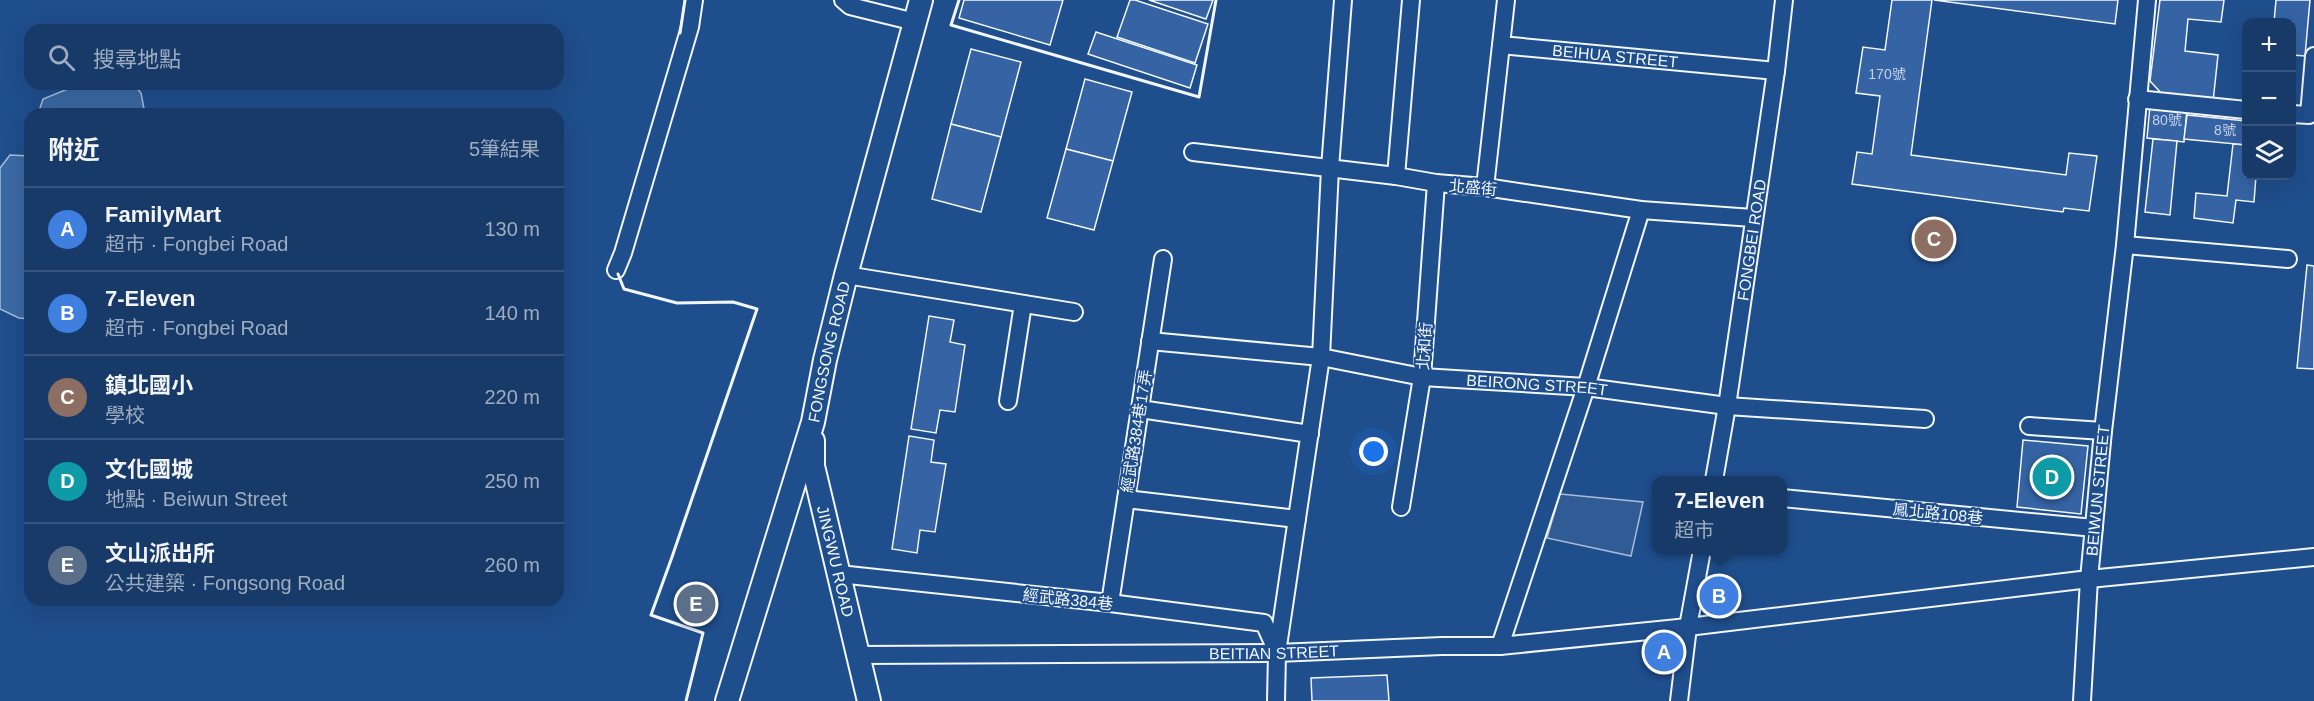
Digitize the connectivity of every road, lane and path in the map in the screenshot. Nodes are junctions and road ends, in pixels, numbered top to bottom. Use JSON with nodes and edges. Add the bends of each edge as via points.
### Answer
{"nodes":[{"id":1,"x":694,"y":0,"type":"edge"},
{"id":2,"x":843,"y":0,"type":"edge"},
{"id":3,"x":921,"y":0,"type":"edge"},
{"id":4,"x":1343,"y":0,"type":"edge"},
{"id":5,"x":1412,"y":0,"type":"edge"},
{"id":6,"x":1506,"y":0,"type":"edge"},
{"id":7,"x":1784,"y":0,"type":"edge"},
{"id":8,"x":2147,"y":0,"type":"edge"},
{"id":9,"x":915,"y":22,"type":"junction"},
{"id":10,"x":1501,"y":45,"type":"junction"},
{"id":11,"x":2314,"y":56,"type":"edge"},
{"id":12,"x":1776,"y":71,"type":"junction"},
{"id":13,"x":2138,"y":99,"type":"junction"},
{"id":14,"x":2242,"y":109,"type":"edge"},
{"id":15,"x":2296,"y":114,"type":"edge"},
{"id":16,"x":1193,"y":152,"type":"dead end"},
{"id":17,"x":1330,"y":168,"type":"junction"},
{"id":18,"x":1396,"y":176,"type":"junction"},
{"id":19,"x":1436,"y":183,"type":"junction"},
{"id":20,"x":1485,"y":187,"type":"junction"},
{"id":21,"x":1641,"y":210,"type":"junction"},
{"id":22,"x":1754,"y":219,"type":"junction"},
{"id":23,"x":2125,"y":245,"type":"junction"},
{"id":24,"x":1163,"y":259,"type":"dead end"},
{"id":25,"x":2288,"y":259,"type":"dead end"},
{"id":26,"x":616,"y":270,"type":"dead end"},
{"id":27,"x":846,"y":275,"type":"junction"},
{"id":28,"x":1023,"y":304,"type":"junction"},
{"id":29,"x":1074,"y":312,"type":"dead end"},
{"id":30,"x":1150,"y":341,"type":"junction"},
{"id":31,"x":1321,"y":357,"type":"junction"},
{"id":32,"x":1422,"y":377,"type":"junction"},
{"id":33,"x":1586,"y":387,"type":"junction"},
{"id":34,"x":1008,"y":401,"type":"dead end"},
{"id":35,"x":1727,"y":406,"type":"junction"},
{"id":36,"x":1140,"y":409,"type":"junction"},
{"id":37,"x":1925,"y":419,"type":"dead end"},
{"id":38,"x":813,"y":422,"type":"junction"},
{"id":39,"x":2029,"y":426,"type":"dead end"},
{"id":40,"x":2103,"y":431,"type":"junction"},
{"id":41,"x":1310,"y":434,"type":"junction"},
{"id":42,"x":1715,"y":476,"type":"edge"},
{"id":43,"x":1787,"y":498,"type":"edge"},
{"id":44,"x":1126,"y":499,"type":"junction"},
{"id":45,"x":1401,"y":507,"type":"dead end"},
{"id":46,"x":1297,"y":519,"type":"junction"},
{"id":47,"x":2094,"y":528,"type":"junction"},
{"id":48,"x":1701,"y":554,"type":"edge"},
{"id":49,"x":2314,"y":556,"type":"edge"},
{"id":50,"x":839,"y":574,"type":"junction"},
{"id":51,"x":2089,"y":579,"type":"junction"},
{"id":52,"x":1110,"y":603,"type":"junction"},
{"id":53,"x":1688,"y":627,"type":"junction"},
{"id":54,"x":1500,"y":646,"type":"junction"},
{"id":55,"x":1277,"y":653,"type":"junction"},
{"id":56,"x":858,"y":655,"type":"junction"},
{"id":57,"x":727,"y":701,"type":"edge"},
{"id":58,"x":869,"y":701,"type":"edge"},
{"id":59,"x":1276,"y":701,"type":"edge"},
{"id":60,"x":1679,"y":701,"type":"edge"},
{"id":61,"x":2082,"y":701,"type":"edge"}],
"edges":[{"from":1,"to":26,"type":"street","via":[[690,27]]},
{"from":2,"to":9,"type":"street","via":[[850,6]]},
{"from":3,"to":9,"type":"main road","name":"FONGSONG ROAD"},
{"from":4,"to":17,"type":"street"},
{"from":5,"to":18,"type":"street"},
{"from":6,"to":10,"type":"street"},
{"from":7,"to":12,"type":"street","name":"FONGBEI ROAD"},
{"from":8,"to":13,"type":"street","name":"BEIWUN STREET"},
{"from":9,"to":27,"type":"main road","name":"FONGSONG ROAD"},
{"from":10,"to":12,"type":"street","name":"BEIHUA STREET"},
{"from":10,"to":20,"type":"street"},
{"from":11,"to":15,"type":"street","via":[[2309,116]]},
{"from":12,"to":22,"type":"street","name":"FONGBEI ROAD"},
{"from":13,"to":14,"type":"street"},
{"from":13,"to":23,"type":"street","name":"BEIWUN STREET"},
{"from":16,"to":17,"type":"street","name":"北盛街"},
{"from":17,"to":18,"type":"street","name":"北盛街"},
{"from":17,"to":31,"type":"street"},
{"from":18,"to":19,"type":"street","name":"北盛街"},
{"from":19,"to":20,"type":"street","name":"北盛街"},
{"from":19,"to":32,"type":"street","name":"北和街"},
{"from":20,"to":21,"type":"street","name":"北盛街"},
{"from":21,"to":22,"type":"street","name":"北盛街"},
{"from":21,"to":33,"type":"street"},
{"from":22,"to":35,"type":"street","name":"FONGBEI ROAD"},
{"from":23,"to":25,"type":"street"},
{"from":23,"to":40,"type":"street","name":"BEIWUN STREET"},
{"from":24,"to":30,"type":"street","name":"經武路384巷17弄"},
{"from":27,"to":28,"type":"street"},
{"from":27,"to":38,"type":"main road","name":"FONGSONG ROAD"},
{"from":28,"to":29,"type":"street"},
{"from":28,"to":34,"type":"street"},
{"from":30,"to":31,"type":"street","name":"BEIRONG STREET"},
{"from":30,"to":36,"type":"street","name":"經武路384巷17弄"},
{"from":31,"to":32,"type":"street","name":"BEIRONG STREET"},
{"from":31,"to":41,"type":"street"},
{"from":32,"to":33,"type":"street","name":"BEIRONG STREET"},
{"from":32,"to":45,"type":"street","name":"北和街"},
{"from":33,"to":35,"type":"street","name":"BEIRONG STREET"},
{"from":33,"to":54,"type":"street"},
{"from":35,"to":37,"type":"street","name":"BEIRONG STREET"},
{"from":35,"to":42,"type":"street","name":"FONGBEI ROAD"},
{"from":36,"to":41,"type":"street"},
{"from":36,"to":44,"type":"street","name":"經武路384巷17弄"},
{"from":38,"to":50,"type":"main road","name":"JINGWU ROAD","via":[[813,466]]},
{"from":38,"to":57,"type":"main road","name":"FONGSONG ROAD"},
{"from":39,"to":40,"type":"street"},
{"from":40,"to":47,"type":"street","name":"BEIWUN STREET"},
{"from":41,"to":46,"type":"street"},
{"from":43,"to":47,"type":"street","name":"鳳北路108巷"},
{"from":44,"to":46,"type":"street"},
{"from":44,"to":52,"type":"street","name":"經武路384巷17弄"},
{"from":46,"to":55,"type":"street"},
{"from":47,"to":51,"type":"street","name":"BEIWUN STREET"},
{"from":48,"to":53,"type":"street"},
{"from":49,"to":51,"type":"street"},
{"from":50,"to":52,"type":"street","name":"經武路384巷"},
{"from":50,"to":56,"type":"main road","name":"JINGWU ROAD"},
{"from":51,"to":53,"type":"street","name":"BEIWUN STREET"},
{"from":51,"to":61,"type":"street"},
{"from":52,"to":55,"type":"street","name":"經武路384巷","via":[[1264,623]]},
{"from":53,"to":54,"type":"street","name":"BEITIAN STREET"},
{"from":53,"to":60,"type":"street"},
{"from":54,"to":55,"type":"street","name":"BEITIAN STREET"},
{"from":55,"to":56,"type":"street","name":"BEITIAN STREET"},
{"from":55,"to":59,"type":"street"},
{"from":56,"to":58,"type":"main road","name":"JINGWU ROAD"}]}
